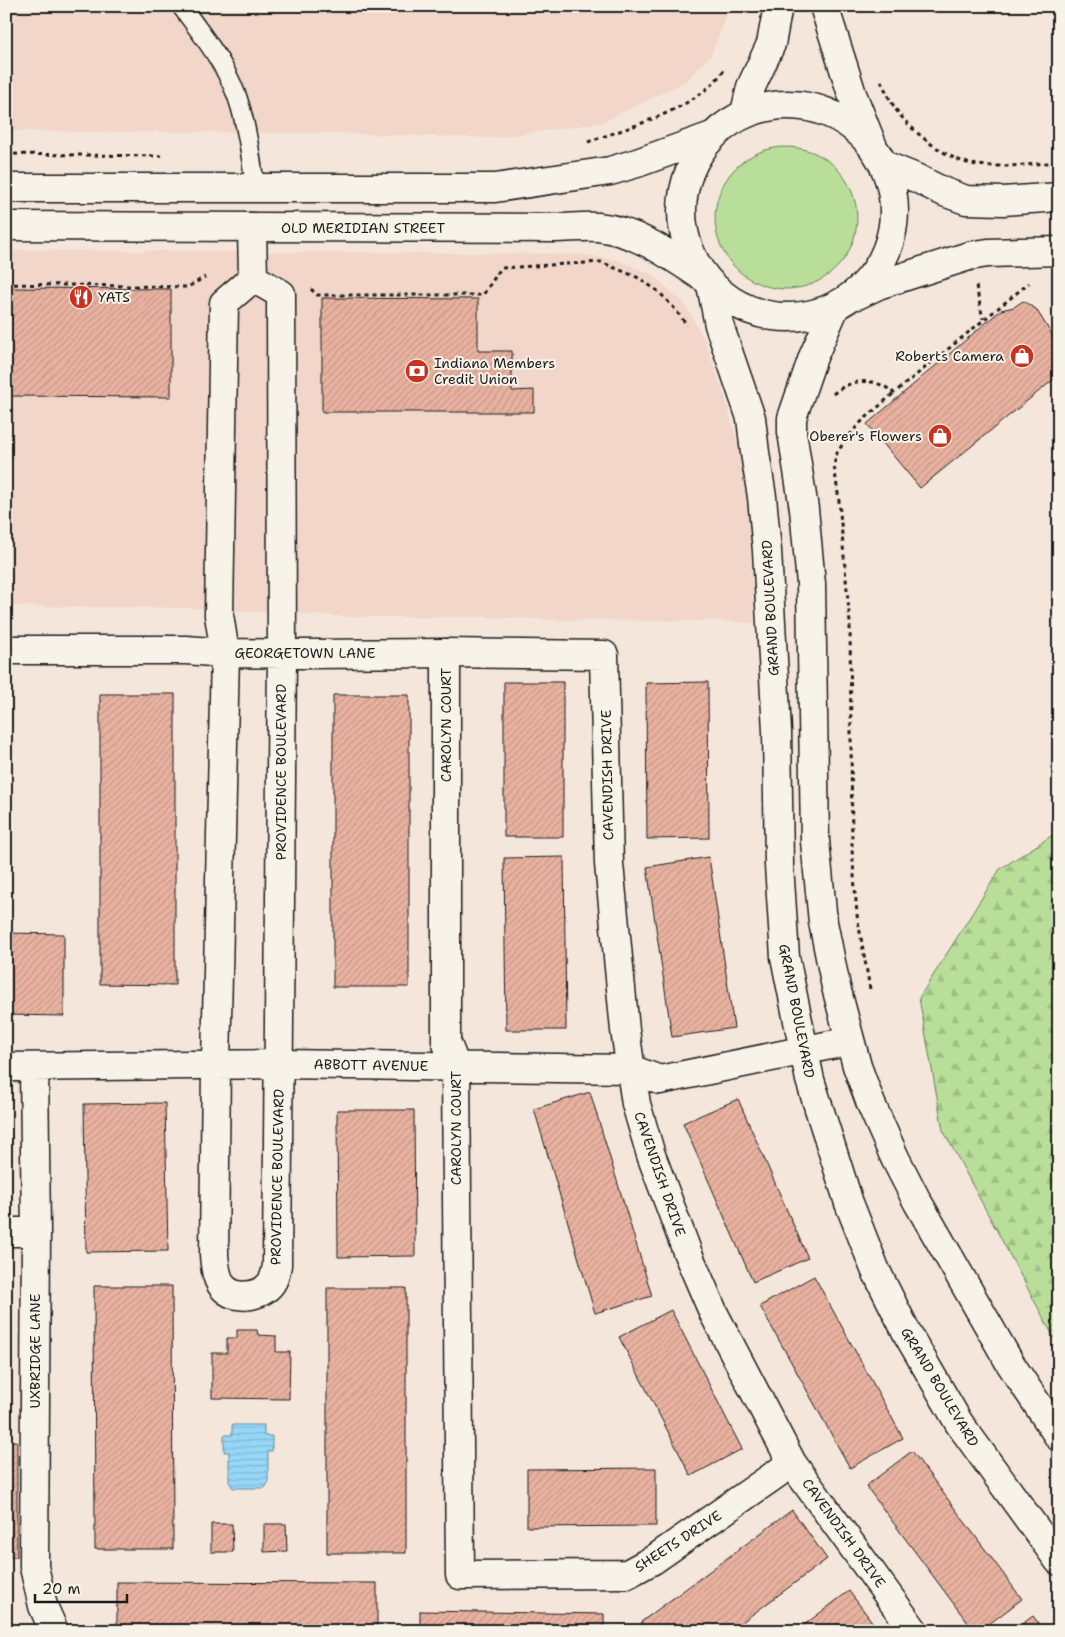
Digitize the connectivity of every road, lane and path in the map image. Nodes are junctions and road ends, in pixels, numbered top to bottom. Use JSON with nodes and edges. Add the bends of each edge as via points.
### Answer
{"nodes":[{"id":1,"x":181,"y":6,"type":"edge"},
{"id":2,"x":778,"y":6,"type":"edge"},
{"id":3,"x":824,"y":6,"type":"edge"},
{"id":4,"x":728,"y":63,"type":"dead end"},
{"id":5,"x":881,"y":80,"type":"dead end"},
{"id":6,"x":745,"y":113,"type":"junction"},
{"id":7,"x":712,"y":136,"type":"junction"},
{"id":8,"x":586,"y":142,"type":"dead end"},
{"id":9,"x":6,"y":154,"type":"edge"},
{"id":10,"x":162,"y":156,"type":"dead end"},
{"id":11,"x":878,"y":156,"type":"junction"},
{"id":12,"x":1059,"y":162,"type":"edge"},
{"id":13,"x":6,"y":188,"type":"edge"},
{"id":14,"x":255,"y":188,"type":"junction"},
{"id":15,"x":1059,"y":197,"type":"edge"},
{"id":16,"x":6,"y":226,"type":"edge"},
{"id":17,"x":252,"y":227,"type":"junction"},
{"id":18,"x":1059,"y":251,"type":"edge"},
{"id":19,"x":206,"y":277,"type":"dead end"},
{"id":20,"x":253,"y":278,"type":"junction"},
{"id":21,"x":974,"y":280,"type":"dead end"},
{"id":22,"x":708,"y":282,"type":"junction"},
{"id":23,"x":1033,"y":282,"type":"dead end"},
{"id":24,"x":6,"y":284,"type":"edge"},
{"id":25,"x":306,"y":285,"type":"dead end"},
{"id":26,"x":842,"y":303,"type":"junction"},
{"id":27,"x":983,"y":319,"type":"junction"},
{"id":28,"x":688,"y":329,"type":"dead end"},
{"id":29,"x":894,"y":393,"type":"junction"},
{"id":30,"x":830,"y":397,"type":"dead end"},
{"id":31,"x":6,"y":650,"type":"edge"},
{"id":32,"x":224,"y":653,"type":"junction"},
{"id":33,"x":282,"y":653,"type":"junction"},
{"id":34,"x":446,"y":653,"type":"junction"},
{"id":35,"x":604,"y":655,"type":"joint"},
{"id":36,"x":870,"y":991,"type":"dead end"},
{"id":37,"x":850,"y":1041,"type":"junction"},
{"id":38,"x":804,"y":1050,"type":"junction"},
{"id":39,"x":216,"y":1064,"type":"junction"},
{"id":40,"x":279,"y":1064,"type":"junction"},
{"id":41,"x":456,"y":1066,"type":"junction"},
{"id":42,"x":6,"y":1067,"type":"edge"},
{"id":43,"x":34,"y":1067,"type":"junction"},
{"id":44,"x":630,"y":1069,"type":"junction"},
{"id":45,"x":6,"y":1232,"type":"edge"},
{"id":46,"x":36,"y":1232,"type":"junction"},
{"id":47,"x":1059,"y":1436,"type":"edge"},
{"id":48,"x":792,"y":1463,"type":"junction"},
{"id":49,"x":1059,"y":1561,"type":"edge"},
{"id":50,"x":460,"y":1575,"type":"joint"},
{"id":51,"x":54,"y":1631,"type":"edge"},
{"id":52,"x":914,"y":1631,"type":"edge"}],
"edges":[{"from":1,"to":14,"type":"lane","via":[[228,76],[241,108]]},
{"from":2,"to":6,"type":"street","via":[[772,44],[752,87]]},
{"from":3,"to":11,"type":"street","via":[[849,85]]},
{"from":4,"to":8,"type":"path","via":[[720,76],[692,100],[666,114]]},
{"from":5,"to":12,"type":"path","via":[[897,111],[924,139],[948,155],[977,165]]},
{"from":6,"to":7,"type":"street"},
{"from":6,"to":11,"type":"street","via":[[772,105],[801,105],[828,113],[852,127]]},
{"from":7,"to":14,"type":"street","via":[[610,171],[496,188]]},
{"from":7,"to":22,"type":"street","via":[[690,169],[683,187],[681,207],[687,245],[694,263]]},
{"from":9,"to":10,"type":"path"},
{"from":11,"to":15,"type":"street","via":[[944,192],[966,200]]},
{"from":11,"to":26,"type":"street","via":[[891,185],[893,228],[878,268],[865,285]]},
{"from":13,"to":14,"type":"street"},
{"from":16,"to":17,"type":"street","name":"OLD MERIDIAN STREET"},
{"from":17,"to":20,"type":"street"},
{"from":17,"to":22,"type":"street","name":"OLD MERIDIAN STREET","via":[[598,227],[638,239]]},
{"from":18,"to":26,"type":"street","via":[[969,256],[878,285]]},
{"from":19,"to":24,"type":"path","via":[[188,287]]},
{"from":20,"to":32,"type":"street","name":"PROVIDENCE BOULEVARD","via":[[224,303],[219,615]]},
{"from":20,"to":33,"type":"street","name":"PROVIDENCE BOULEVARD","via":[[281,294]]},
{"from":21,"to":27,"type":"path"},
{"from":22,"to":26,"type":"street","via":[[738,305],[769,316],[803,317],[819,314]]},
{"from":22,"to":38,"type":"street","name":"GRAND BOULEVARD","via":[[751,418],[762,497],[776,712],[779,865],[785,957]]},
{"from":23,"to":27,"type":"path"},
{"from":25,"to":28,"type":"path","via":[[317,295],[483,295],[501,268],[601,262],[639,278],[659,292]]},
{"from":26,"to":37,"type":"street","via":[[813,357],[794,410],[792,432],[811,584],[816,841],[822,913]]},
{"from":27,"to":29,"type":"path"},
{"from":29,"to":30,"type":"path","via":[[886,386],[866,381],[847,384]]},
{"from":29,"to":36,"type":"path","via":[[859,424],[837,453],[834,465],[850,623],[852,849]]},
{"from":31,"to":32,"type":"street","name":"GEORGETOWN LANE"},
{"from":32,"to":33,"type":"street","name":"GEORGETOWN LANE"},
{"from":32,"to":39,"type":"street","name":"PROVIDENCE BOULEVARD"},
{"from":33,"to":34,"type":"street","name":"GEORGETOWN LANE"},
{"from":33,"to":40,"type":"street","name":"PROVIDENCE BOULEVARD"},
{"from":34,"to":35,"type":"street","name":"GEORGETOWN LANE"},
{"from":34,"to":41,"type":"street","name":"CAROLYN COURT","via":[[446,1040]]},
{"from":35,"to":44,"type":"street","name":"CAVENDISH DRIVE","via":[[609,864]]},
{"from":37,"to":38,"type":"street","name":"ABBOTT AVENUE"},
{"from":37,"to":47,"type":"street","via":[[871,1104],[895,1158],[1010,1363]]},
{"from":38,"to":44,"type":"street","name":"ABBOTT AVENUE","via":[[660,1080]]},
{"from":38,"to":49,"type":"street","name":"GRAND BOULEVARD","via":[[810,1080],[875,1269],[958,1422]]},
{"from":39,"to":40,"type":"street","name":"ABBOTT AVENUE"},
{"from":39,"to":40,"type":"street","name":"PROVIDENCE BOULEVARD","via":[[214,1255],[217,1274],[224,1288],[236,1295],[252,1295],[264,1290],[273,1280],[277,1265]]},
{"from":39,"to":43,"type":"street","name":"ABBOTT AVENUE"},
{"from":40,"to":41,"type":"street","name":"ABBOTT AVENUE"},
{"from":41,"to":44,"type":"street","name":"ABBOTT AVENUE"},
{"from":41,"to":50,"type":"street","name":"CAROLYN COURT"},
{"from":42,"to":43,"type":"street","name":"ABBOTT AVENUE"},
{"from":43,"to":46,"type":"street","name":"UXBRIDGE LANE"},
{"from":44,"to":48,"type":"street","name":"CAVENDISH DRIVE","via":[[651,1155],[688,1254],[714,1314]]},
{"from":45,"to":46,"type":"street"},
{"from":46,"to":51,"type":"street","name":"UXBRIDGE LANE","via":[[34,1567],[43,1606]]},
{"from":48,"to":50,"type":"street","name":"SHEETS DRIVE","via":[[654,1560],[627,1574]]},
{"from":48,"to":52,"type":"street","name":"CAVENDISH DRIVE"}]}
